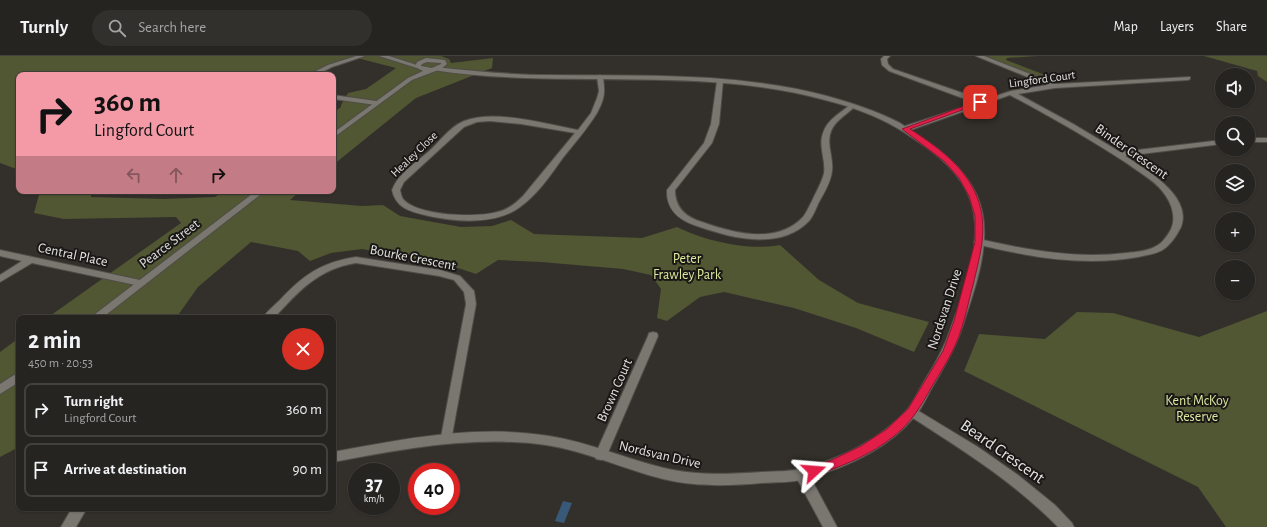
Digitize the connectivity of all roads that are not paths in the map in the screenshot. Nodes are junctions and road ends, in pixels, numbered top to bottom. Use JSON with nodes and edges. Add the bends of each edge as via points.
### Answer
{"nodes":[{"id":1,"x":362,"y":56,"type":"edge"},
{"id":2,"x":382,"y":56,"type":"edge"},
{"id":3,"x":887,"y":56,"type":"edge"},
{"id":4,"x":979,"y":56,"type":"edge"},
{"id":5,"x":431,"y":59,"type":"edge"},
{"id":6,"x":395,"y":60,"type":"junction"},
{"id":7,"x":444,"y":60,"type":"edge"},
{"id":8,"x":418,"y":67,"type":"junction"},
{"id":9,"x":433,"y":69,"type":"junction"},
{"id":10,"x":467,"y":71,"type":"junction"},
{"id":11,"x":318,"y":72,"type":"edge"},
{"id":12,"x":600,"y":76,"type":"junction"},
{"id":13,"x":1188,"y":78,"type":"dead end"},
{"id":14,"x":410,"y":79,"type":"junction"},
{"id":15,"x":720,"y":81,"type":"junction"},
{"id":16,"x":1055,"y":86,"type":"junction"},
{"id":17,"x":1011,"y":93,"type":"junction"},
{"id":18,"x":336,"y":97,"type":"edge"},
{"id":19,"x":980,"y":102,"type":"junction"},
{"id":20,"x":376,"y":103,"type":"junction"},
{"id":21,"x":852,"y":106,"type":"junction"},
{"id":22,"x":905,"y":129,"type":"junction"},
{"id":23,"x":580,"y":132,"type":"junction"},
{"id":24,"x":336,"y":134,"type":"edge"},
{"id":25,"x":1255,"y":140,"type":"edge"},
{"id":26,"x":1267,"y":140,"type":"edge"},
{"id":27,"x":1215,"y":143,"type":"edge"},
{"id":28,"x":1119,"y":154,"type":"junction"},
{"id":29,"x":257,"y":194,"type":"edge"},
{"id":30,"x":979,"y":242,"type":"junction"},
{"id":31,"x":0,"y":253,"type":"edge"},
{"id":32,"x":30,"y":260,"type":"junction"},
{"id":33,"x":0,"y":279,"type":"edge"},
{"id":34,"x":140,"y":283,"type":"junction"},
{"id":35,"x":99,"y":315,"type":"edge"},
{"id":36,"x":271,"y":315,"type":"edge"},
{"id":37,"x":653,"y":336,"type":"dead end"},
{"id":38,"x":16,"y":378,"type":"edge"},
{"id":39,"x":0,"y":390,"type":"edge"},
{"id":40,"x":912,"y":412,"type":"junction"},
{"id":41,"x":447,"y":437,"type":"junction"},
{"id":42,"x":601,"y":455,"type":"junction"},
{"id":43,"x":336,"y":456,"type":"edge"},
{"id":44,"x":802,"y":475,"type":"junction"},
{"id":45,"x":78,"y":511,"type":"edge"},
{"id":46,"x":68,"y":527,"type":"edge"},
{"id":47,"x":830,"y":527,"type":"edge"},
{"id":48,"x":1067,"y":527,"type":"edge"}],
"edges":[{"from":1,"to":11,"type":"street"},
{"from":2,"to":6,"type":"street"},
{"from":3,"to":19,"type":"street","via":[[884,59],[885,64],[891,70]]},
{"from":4,"to":16,"type":"street"},
{"from":5,"to":6,"type":"street"},
{"from":5,"to":7,"type":"street","name":"Nordsvan Drive"},
{"from":5,"to":8,"type":"street"},
{"from":6,"to":8,"type":"street"},
{"from":7,"to":9,"type":"street"},
{"from":7,"to":10,"type":"street","name":"Nordsvan Drive"},
{"from":8,"to":9,"type":"street","name":"Nordsvan Drive"},
{"from":8,"to":14,"type":"street"},
{"from":9,"to":10,"type":"street","name":"Nordsvan Drive"},
{"from":9,"to":14,"type":"street"},
{"from":10,"to":12,"type":"street","name":"Nordsvan Drive","via":[[538,76]]},
{"from":12,"to":15,"type":"street","name":"Nordsvan Drive"},
{"from":12,"to":23,"type":"street","name":"Healey Close","via":[[602,93],[598,106]]},
{"from":13,"to":16,"type":"street","name":"Lingford Court"},
{"from":14,"to":20,"type":"street"},
{"from":15,"to":21,"type":"street","name":"Nordsvan Drive","via":[[788,90]]},
{"from":15,"to":21,"type":"street","via":[[715,124],[708,143],[671,190],[670,199],[674,208],[690,221],[743,236],[777,235],[787,232],[807,219],[828,170],[827,130]]},
{"from":16,"to":17,"type":"street","name":"Lingford Court"},
{"from":17,"to":19,"type":"street","name":"Lingford Court"},
{"from":17,"to":28,"type":"street","name":"Binder Crescent","via":[[1069,123]]},
{"from":18,"to":20,"type":"street"},
{"from":19,"to":22,"type":"street","name":"Lingford Court"},
{"from":20,"to":24,"type":"street"},
{"from":21,"to":22,"type":"street","name":"Nordsvan Drive"},
{"from":22,"to":30,"type":"street","name":"Nordsvan Drive","via":[[928,143],[947,159],[962,177],[973,196],[979,216]]},
{"from":23,"to":23,"type":"street","name":"Healey Close","via":[[521,203],[499,215],[470,218],[424,212],[404,204],[397,196],[398,186],[407,175],[461,127],[474,120],[501,120]]},
{"from":25,"to":26,"type":"street"},
{"from":27,"to":28,"type":"street"},
{"from":28,"to":30,"type":"street","name":"Binder Crescent","via":[[1164,188],[1178,214],[1178,225],[1161,247],[1145,253],[1100,259],[1041,254]]},
{"from":29,"to":34,"type":"street","name":"Pearce Street"},
{"from":30,"to":40,"type":"street","name":"Nordsvan Drive","via":[[959,321],[948,351]]},
{"from":31,"to":32,"type":"street","name":"Central Place"},
{"from":32,"to":33,"type":"street"},
{"from":32,"to":34,"type":"street","name":"Central Place"},
{"from":34,"to":35,"type":"street","name":"Pearce Street"},
{"from":36,"to":41,"type":"street","name":"Bourke Crescent","via":[[313,274],[326,266],[346,261],[356,260],[457,278],[469,291],[471,304]]},
{"from":37,"to":42,"type":"street","name":"Brown Court"},
{"from":38,"to":39,"type":"street"},
{"from":40,"to":44,"type":"street","name":"Nordsvan Drive","via":[[890,432],[865,449]]},
{"from":40,"to":48,"type":"street","name":"Beard Crescent","via":[[1026,487]]},
{"from":41,"to":42,"type":"street","name":"Nordsvan Drive","via":[[494,435],[537,440]]},
{"from":41,"to":43,"type":"street","name":"Nordsvan Drive"},
{"from":42,"to":44,"type":"street","name":"Nordsvan Drive","via":[[668,474],[701,480]]},
{"from":44,"to":47,"type":"street"},
{"from":45,"to":46,"type":"street"}]}
